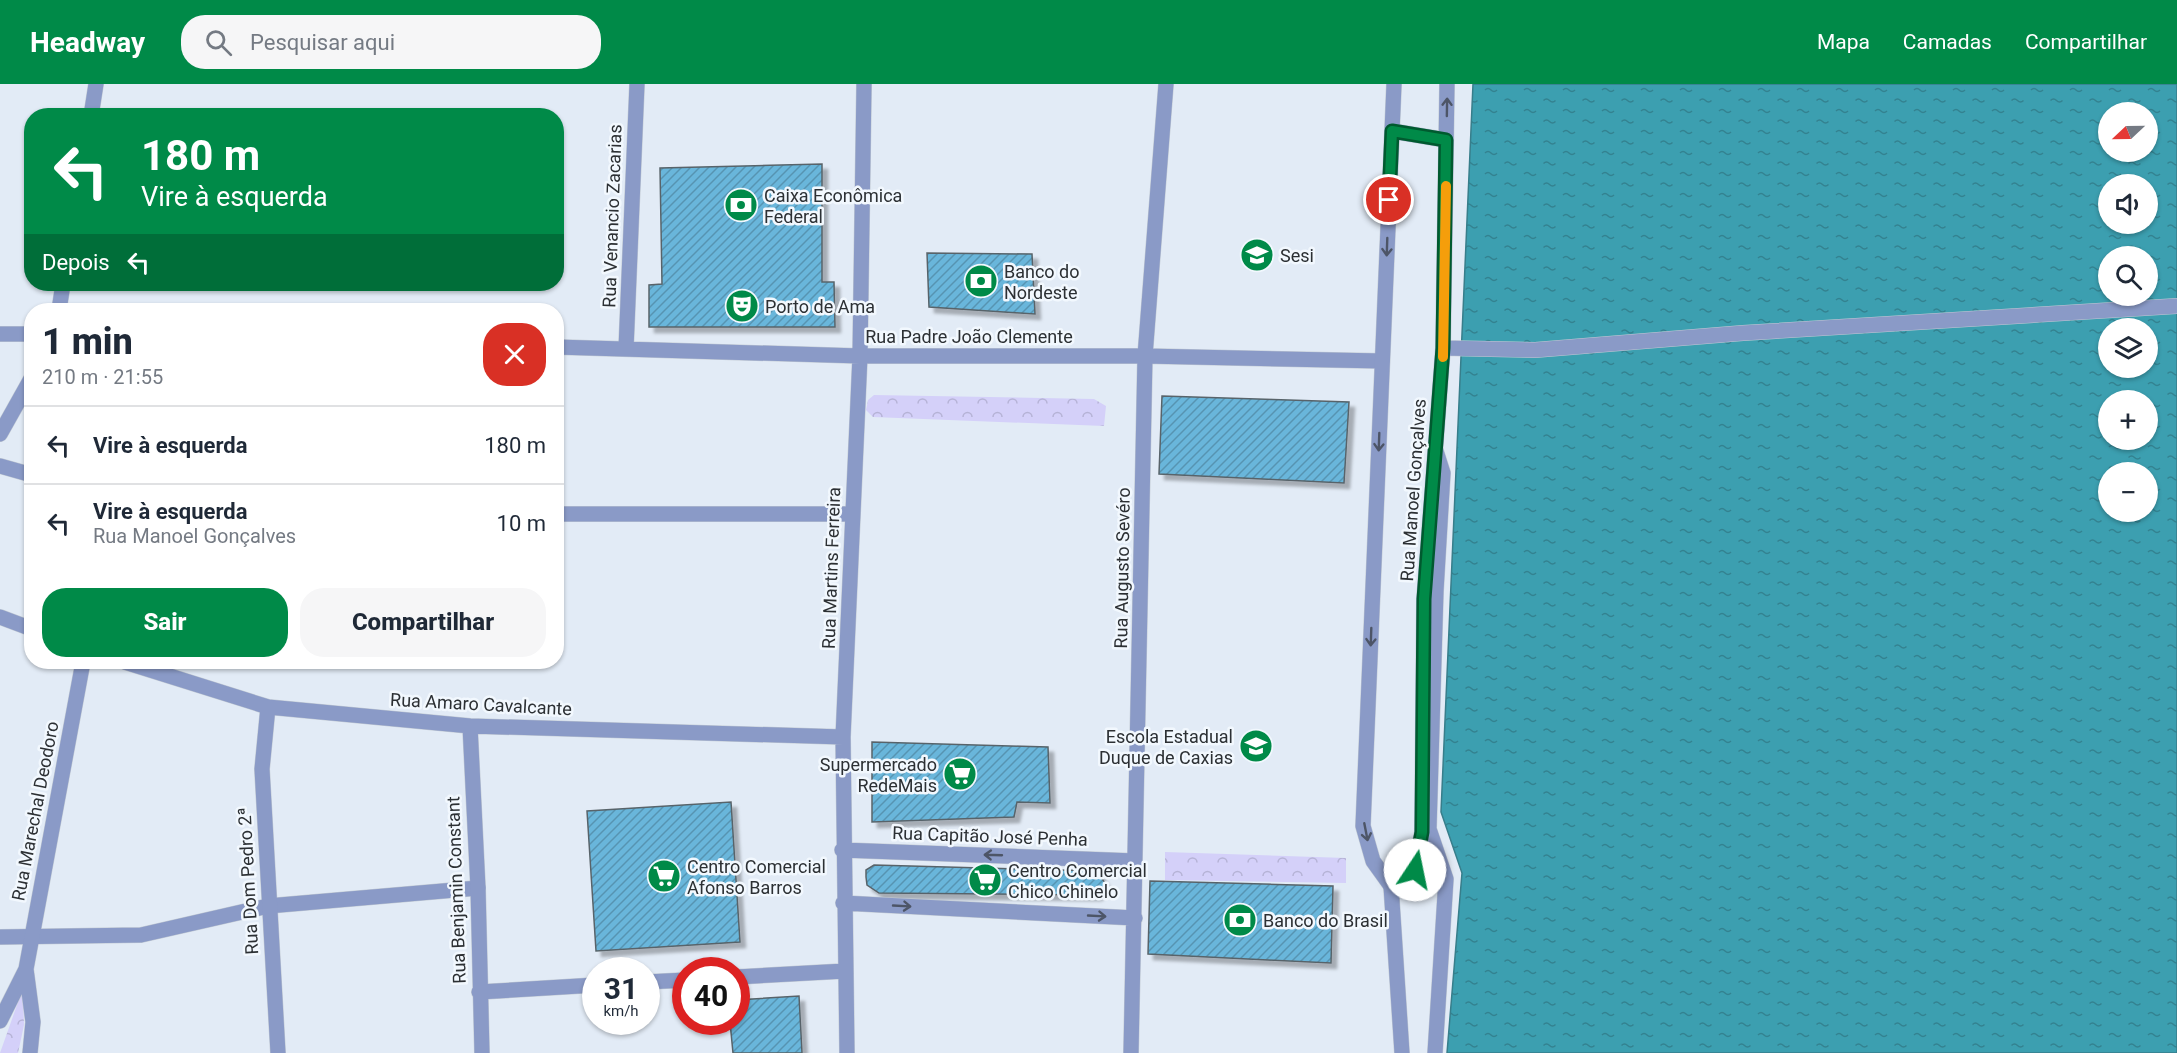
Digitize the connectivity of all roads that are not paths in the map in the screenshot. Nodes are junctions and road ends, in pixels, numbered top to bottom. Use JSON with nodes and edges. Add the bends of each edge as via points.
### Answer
{"nodes":[{"id":1,"x":96,"y":84,"type":"edge"},
{"id":2,"x":637,"y":84,"type":"edge"},
{"id":3,"x":864,"y":84,"type":"edge"},
{"id":4,"x":1166,"y":84,"type":"edge"},
{"id":5,"x":1394,"y":84,"type":"edge"},
{"id":6,"x":1447,"y":84,"type":"edge"},
{"id":7,"x":92,"y":108,"type":"edge"},
{"id":8,"x":1392,"y":131,"type":"junction"},
{"id":9,"x":1446,"y":140,"type":"junction"},
{"id":10,"x":2177,"y":306,"type":"edge"},
{"id":11,"x":0,"y":334,"type":"edge"},
{"id":12,"x":24,"y":334,"type":"edge"},
{"id":13,"x":564,"y":347,"type":"edge"},
{"id":14,"x":1443,"y":348,"type":"junction"},
{"id":15,"x":626,"y":349,"type":"junction"},
{"id":16,"x":860,"y":356,"type":"junction"},
{"id":17,"x":1145,"y":356,"type":"junction"},
{"id":18,"x":1382,"y":361,"type":"junction"},
{"id":19,"x":24,"y":391,"type":"edge"},
{"id":20,"x":0,"y":434,"type":"edge"},
{"id":21,"x":1436,"y":451,"type":"junction"},
{"id":22,"x":0,"y":465,"type":"edge"},
{"id":23,"x":24,"y":472,"type":"edge"},
{"id":24,"x":564,"y":514,"type":"edge"},
{"id":25,"x":852,"y":514,"type":"junction"},
{"id":26,"x":0,"y":617,"type":"edge"},
{"id":27,"x":24,"y":626,"type":"edge"},
{"id":28,"x":82,"y":669,"type":"edge"},
{"id":29,"x":146,"y":669,"type":"edge"},
{"id":30,"x":268,"y":707,"type":"junction"},
{"id":31,"x":470,"y":726,"type":"junction"},
{"id":32,"x":843,"y":736,"type":"junction"},
{"id":33,"x":842,"y":850,"type":"junction"},
{"id":34,"x":1135,"y":861,"type":"junction"},
{"id":35,"x":1391,"y":886,"type":"junction"},
{"id":36,"x":478,"y":888,"type":"junction"},
{"id":37,"x":843,"y":903,"type":"junction"},
{"id":38,"x":268,"y":906,"type":"junction"},
{"id":39,"x":1135,"y":918,"type":"junction"},
{"id":40,"x":0,"y":937,"type":"edge"},
{"id":41,"x":32,"y":937,"type":"junction"},
{"id":42,"x":26,"y":969,"type":"junction"},
{"id":43,"x":844,"y":971,"type":"junction"},
{"id":44,"x":750,"y":976,"type":"edge"},
{"id":45,"x":582,"y":986,"type":"edge"},
{"id":46,"x":479,"y":992,"type":"junction"},
{"id":47,"x":0,"y":1021,"type":"edge"},
{"id":48,"x":30,"y":1053,"type":"edge"},
{"id":49,"x":278,"y":1053,"type":"edge"},
{"id":50,"x":482,"y":1053,"type":"edge"},
{"id":51,"x":847,"y":1053,"type":"edge"},
{"id":52,"x":1131,"y":1053,"type":"edge"},
{"id":53,"x":1402,"y":1053,"type":"edge"},
{"id":54,"x":1435,"y":1053,"type":"edge"}],
"edges":[{"from":1,"to":7,"type":"street"},
{"from":2,"to":15,"type":"street","name":"Rua Venancio Zacarias"},
{"from":3,"to":16,"type":"street","name":"Rua Martins Ferreira"},
{"from":4,"to":17,"type":"street","name":"Rua Augusto Sevéro"},
{"from":5,"to":8,"type":"street","name":"Rua Manoel Gonçalves"},
{"from":9,"to":6,"type":"street","name":"Rua Manoel Gonçalves","one_way":true},
{"from":8,"to":9,"type":"street"},
{"from":8,"to":18,"type":"street","name":"Rua Manoel Gonçalves","one_way":true},
{"from":9,"to":14,"type":"street","name":"Rua Manoel Gonçalves"},
{"from":10,"to":14,"type":"street","via":[[1535,350]]},
{"from":11,"to":12,"type":"street"},
{"from":13,"to":15,"type":"street","name":"Rua Padre João Clemente"},
{"from":14,"to":21,"type":"street","name":"Rua Manoel Gonçalves"},
{"from":15,"to":16,"type":"street","name":"Rua Padre João Clemente"},
{"from":16,"to":17,"type":"street","name":"Rua Padre João Clemente"},
{"from":16,"to":25,"type":"street","name":"Rua Martins Ferreira"},
{"from":17,"to":18,"type":"street","name":"Rua Padre João Clemente"},
{"from":17,"to":34,"type":"street","name":"Rua Augusto Sevéro"},
{"from":18,"to":35,"type":"street","name":"Rua Manoel Gonçalves","one_way":true,"via":[[1363,826],[1372,861]]},
{"from":19,"to":20,"type":"street"},
{"from":21,"to":35,"type":"street","name":"Rua Manoel Gonçalves","via":[[1424,599],[1422,832],[1415,870]]},
{"from":21,"to":54,"type":"street","via":[[1443,473],[1429,829],[1446,879]]},
{"from":22,"to":23,"type":"street"},
{"from":24,"to":25,"type":"street"},
{"from":25,"to":32,"type":"street","name":"Rua Martins Ferreira"},
{"from":26,"to":27,"type":"street"},
{"from":28,"to":41,"type":"street","name":"Rua Marechal Deodoro"},
{"from":29,"to":30,"type":"street","name":"Rua Amaro Cavalcante"},
{"from":30,"to":31,"type":"street","name":"Rua Amaro Cavalcante"},
{"from":30,"to":38,"type":"street","name":"Rua Dom Pedro 2ª","via":[[262,768]]},
{"from":31,"to":32,"type":"street","name":"Rua Amaro Cavalcante"},
{"from":31,"to":36,"type":"street","name":"Rua Benjamin Constant"},
{"from":32,"to":33,"type":"street","name":"Rua Martins Ferreira"},
{"from":34,"to":33,"type":"street","name":"Rua Capitão José Penha","one_way":true},
{"from":33,"to":37,"type":"street","name":"Rua Martins Ferreira"},
{"from":34,"to":39,"type":"street","name":"Rua Augusto Sevéro"},
{"from":35,"to":53,"type":"street"},
{"from":36,"to":38,"type":"street"},
{"from":36,"to":46,"type":"street","name":"Rua Benjamin Constant"},
{"from":37,"to":39,"type":"street","one_way":true},
{"from":37,"to":43,"type":"street","name":"Rua Martins Ferreira"},
{"from":38,"to":41,"type":"street","via":[[141,935]]},
{"from":38,"to":49,"type":"street","name":"Rua Dom Pedro 2ª"},
{"from":39,"to":52,"type":"street","name":"Rua Augusto Sevéro"},
{"from":40,"to":41,"type":"street"},
{"from":41,"to":42,"type":"street","name":"Rua Marechal Deodoro"},
{"from":42,"to":47,"type":"street","name":"Rua Marechal Deodoro"},
{"from":42,"to":48,"type":"street","name":"Rua Marechal Deodoro","via":[[33,1022]]},
{"from":43,"to":44,"type":"street"},
{"from":43,"to":51,"type":"street","name":"Rua Martins Ferreira"},
{"from":45,"to":46,"type":"street"},
{"from":46,"to":50,"type":"street","name":"Rua Benjamin Constant"}]}
